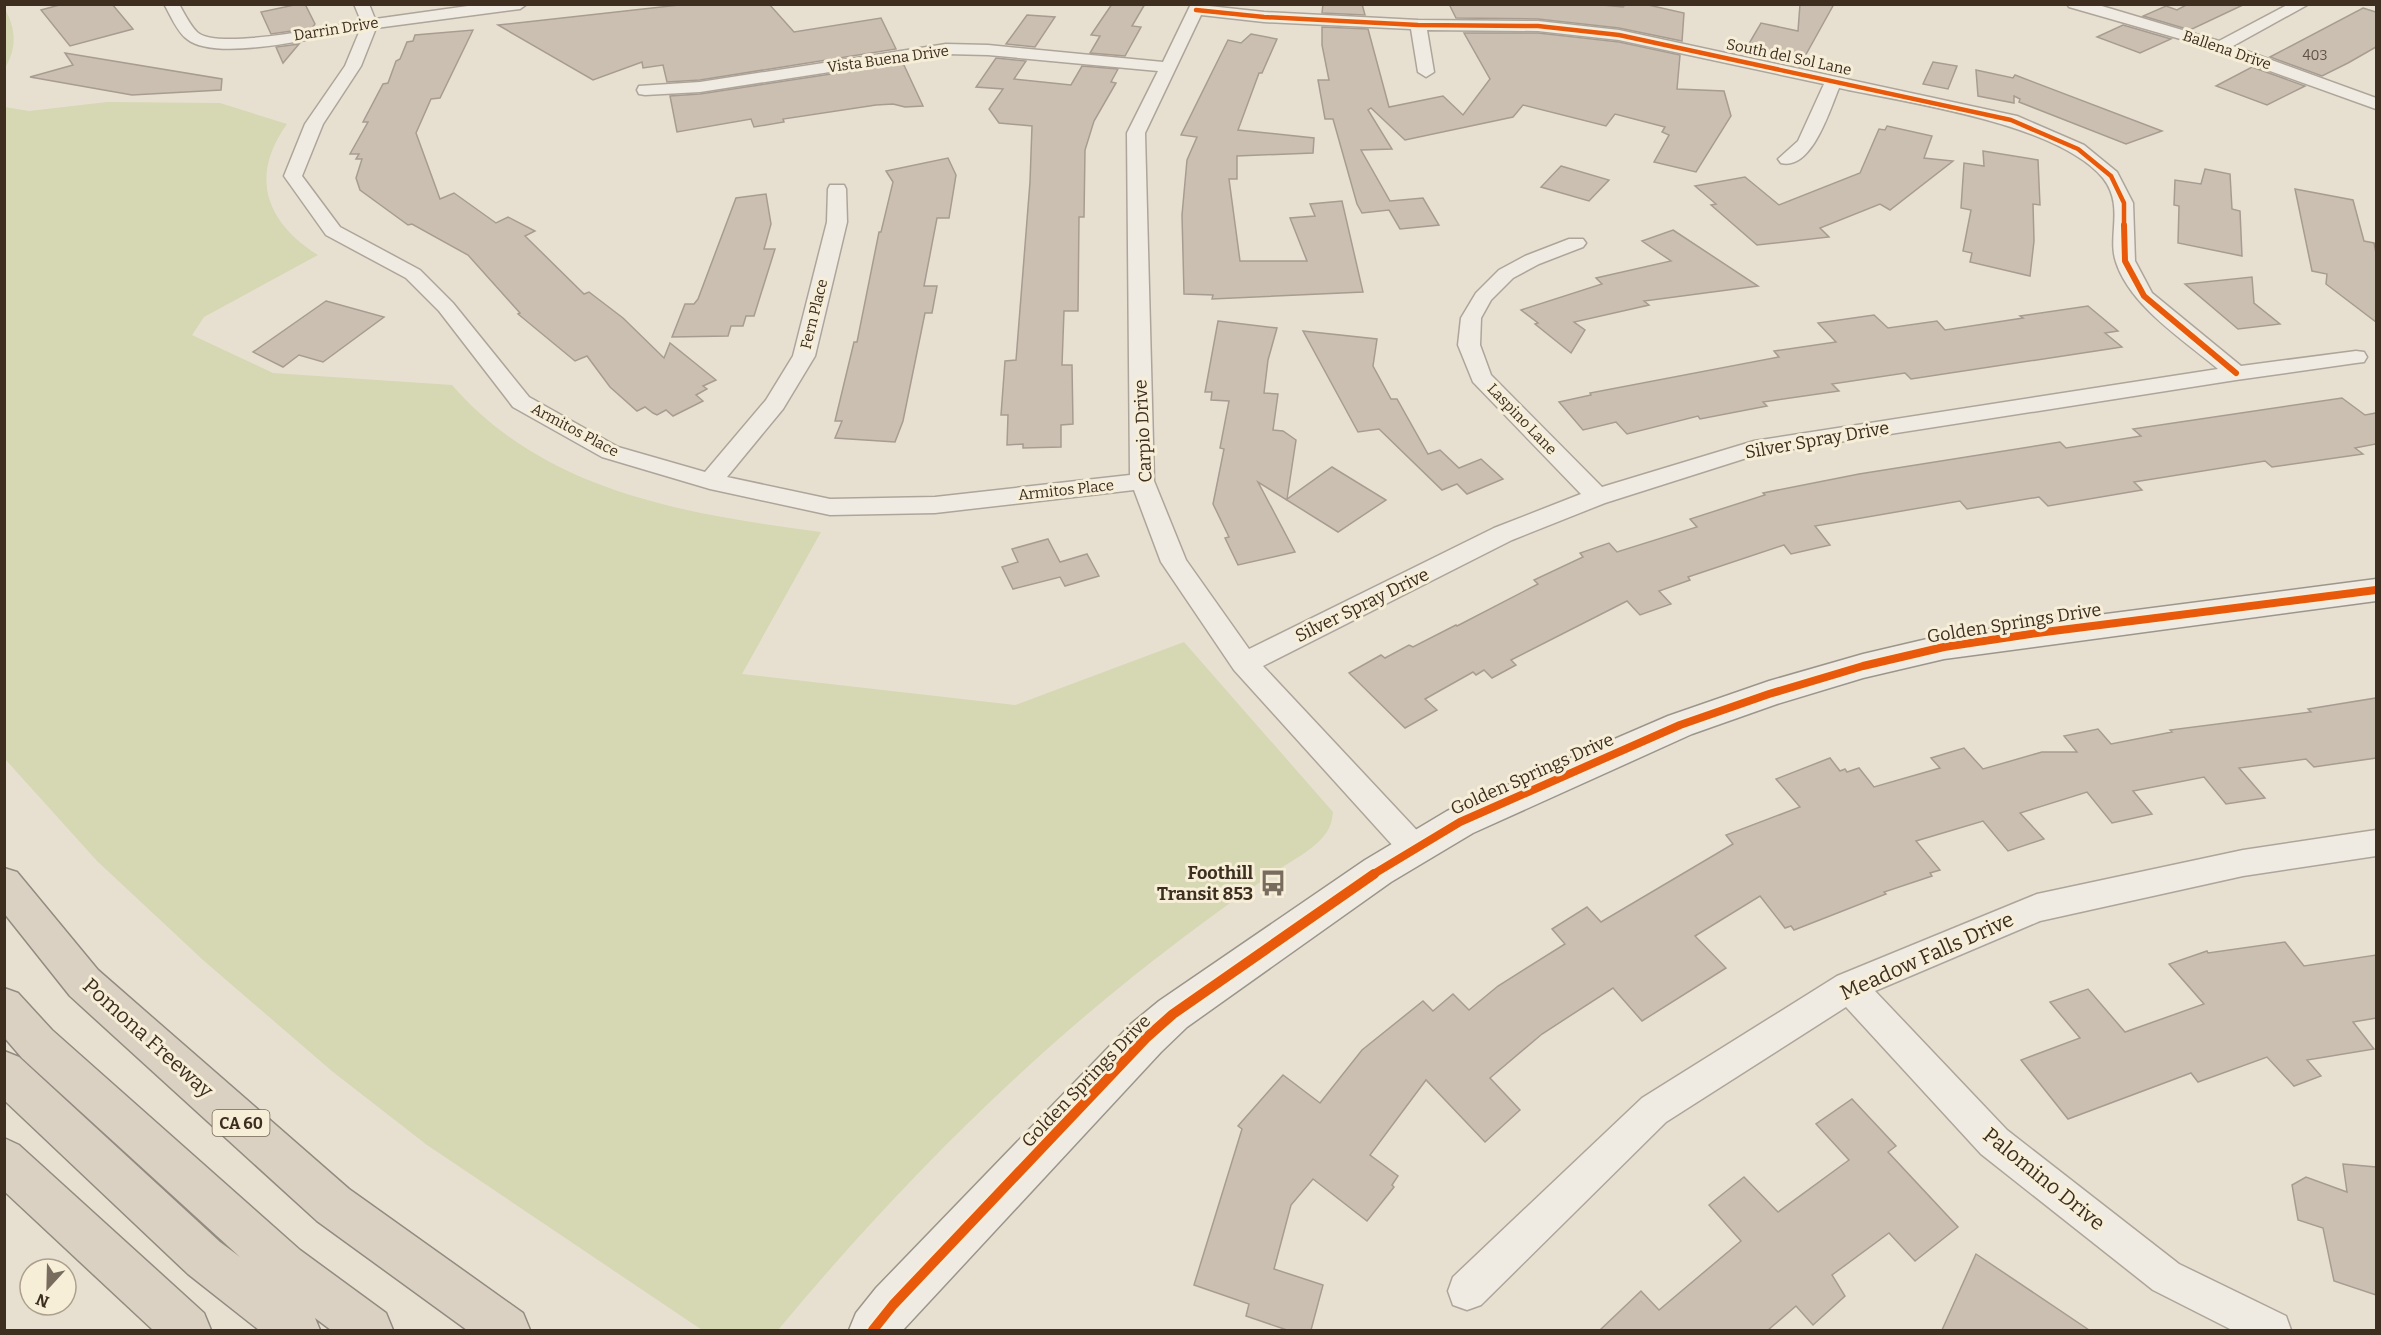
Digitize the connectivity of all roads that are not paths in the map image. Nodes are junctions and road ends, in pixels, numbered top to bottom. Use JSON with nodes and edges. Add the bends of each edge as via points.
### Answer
{"nodes":[{"id":1,"x":171,"y":4,"type":"edge"},
{"id":2,"x":520,"y":4,"type":"edge"},
{"id":3,"x":2074,"y":4,"type":"edge"},
{"id":4,"x":2302,"y":4,"type":"edge"},
{"id":5,"x":1197,"y":7,"type":"edge"},
{"id":6,"x":365,"y":14,"type":"edge"},
{"id":7,"x":1418,"y":25,"type":"junction"},
{"id":8,"x":2219,"y":47,"type":"junction"},
{"id":9,"x":1167,"y":67,"type":"junction"},
{"id":10,"x":1426,"y":72,"type":"dead end"},
{"id":11,"x":1834,"y":81,"type":"junction"},
{"id":12,"x":645,"y":90,"type":"dead end"},
{"id":13,"x":2376,"y":104,"type":"edge"},
{"id":14,"x":1787,"y":159,"type":"dead end"},
{"id":15,"x":837,"y":189,"type":"dead end"},
{"id":16,"x":1575,"y":243,"type":"dead end"},
{"id":17,"x":2356,"y":357,"type":"dead end"},
{"id":18,"x":2236,"y":373,"type":"junction"},
{"id":19,"x":710,"y":482,"type":"junction"},
{"id":20,"x":1142,"y":482,"type":"junction"},
{"id":21,"x":1597,"y":497,"type":"junction"},
{"id":22,"x":2376,"y":590,"type":"edge"},
{"id":23,"x":1244,"y":663,"type":"junction"},
{"id":24,"x":2376,"y":843,"type":"edge"},
{"id":25,"x":1415,"y":849,"type":"junction"},
{"id":26,"x":4,"y":884,"type":"edge"},
{"id":27,"x":1849,"y":987,"type":"junction"},
{"id":28,"x":4,"y":1006,"type":"edge"},
{"id":29,"x":4,"y":1071,"type":"edge"},
{"id":30,"x":4,"y":1160,"type":"edge"},
{"id":31,"x":1467,"y":1291,"type":"dead end"},
{"id":32,"x":187,"y":1330,"type":"edge"},
{"id":33,"x":296,"y":1330,"type":"edge"},
{"id":34,"x":369,"y":1330,"type":"edge"},
{"id":35,"x":506,"y":1330,"type":"edge"},
{"id":36,"x":873,"y":1330,"type":"edge"},
{"id":37,"x":2271,"y":1330,"type":"edge"}],
"edges":[{"from":1,"to":6,"type":"street","name":"Darrin Drive","via":[[192,36],[214,45],[244,44]]},
{"from":2,"to":6,"type":"street","name":"Darrin Drive"},
{"from":3,"to":8,"type":"street","name":"Ballena Drive"},
{"from":4,"to":8,"type":"street"},
{"from":5,"to":7,"type":"street","name":"South del Sol Lane","via":[[1264,17]]},
{"from":5,"to":9,"type":"street","name":"Carpio Drive"},
{"from":6,"to":19,"type":"street","name":"Armitos Place","via":[[353,66],[314,124],[293,176],[333,231],[413,274],[446,307],[521,402],[610,452]]},
{"from":7,"to":10,"type":"street"},
{"from":7,"to":11,"type":"street","name":"South del Sol Lane","via":[[1538,26],[1619,35]]},
{"from":8,"to":13,"type":"street","name":"Ballena Drive"},
{"from":9,"to":12,"type":"street","name":"Vista Buena Drive","via":[[946,49],[700,87]]},
{"from":9,"to":20,"type":"street","name":"Carpio Drive","via":[[1136,133]]},
{"from":11,"to":14,"type":"street","via":[[1806,144]]},
{"from":11,"to":18,"type":"street","name":"South del Sol Lane","via":[[2011,120],[2078,149],[2111,176],[2124,202],[2125,261],[2144,296]]},
{"from":15,"to":19,"type":"street","name":"Fern Place","via":[[837,222],[804,356],[775,405]]},
{"from":16,"to":21,"type":"street","name":"Laspino Lane","via":[[1506,274],[1483,297],[1471,318],[1469,345],[1481,377]]},
{"from":17,"to":18,"type":"street","name":"Silver Spray Drive"},
{"from":18,"to":21,"type":"street","name":"Silver Spray Drive","via":[[1754,448]]},
{"from":19,"to":20,"type":"street","name":"Armitos Place","via":[[830,507],[935,505]]},
{"from":20,"to":23,"type":"street","name":"Carpio Drive","via":[[1174,562]]},
{"from":21,"to":23,"type":"street","name":"Silver Spray Drive","via":[[1503,534]]},
{"from":22,"to":25,"type":"main road","name":"Golden Springs Drive","via":[[2037,633],[1863,666],[1680,725],[1460,822]]},
{"from":23,"to":25,"type":"street","name":"Carpio Drive"},
{"from":24,"to":27,"type":"street","name":"Meadow Falls Drive","via":[[2243,863],[2037,908]]},
{"from":25,"to":36,"type":"main road","name":"Golden Springs Drive","via":[[1173,1014],[892,1305]]},
{"from":26,"to":35,"type":"highway","name":"Pomona Freeway","number":"CA 60","via":[[84,983],[333,1205]]},
{"from":27,"to":31,"type":"street","name":"Meadow Falls Drive","via":[[1654,1110]]},
{"from":27,"to":37,"type":"street","name":"Palomino Drive","via":[[1994,1142],[2166,1277]]},
{"from":28,"to":34,"type":"highway","via":[[37,1044],[284,1266]]},
{"from":29,"to":33,"type":"highway","via":[[204,1258]]},
{"from":30,"to":32,"type":"highway"}]}
